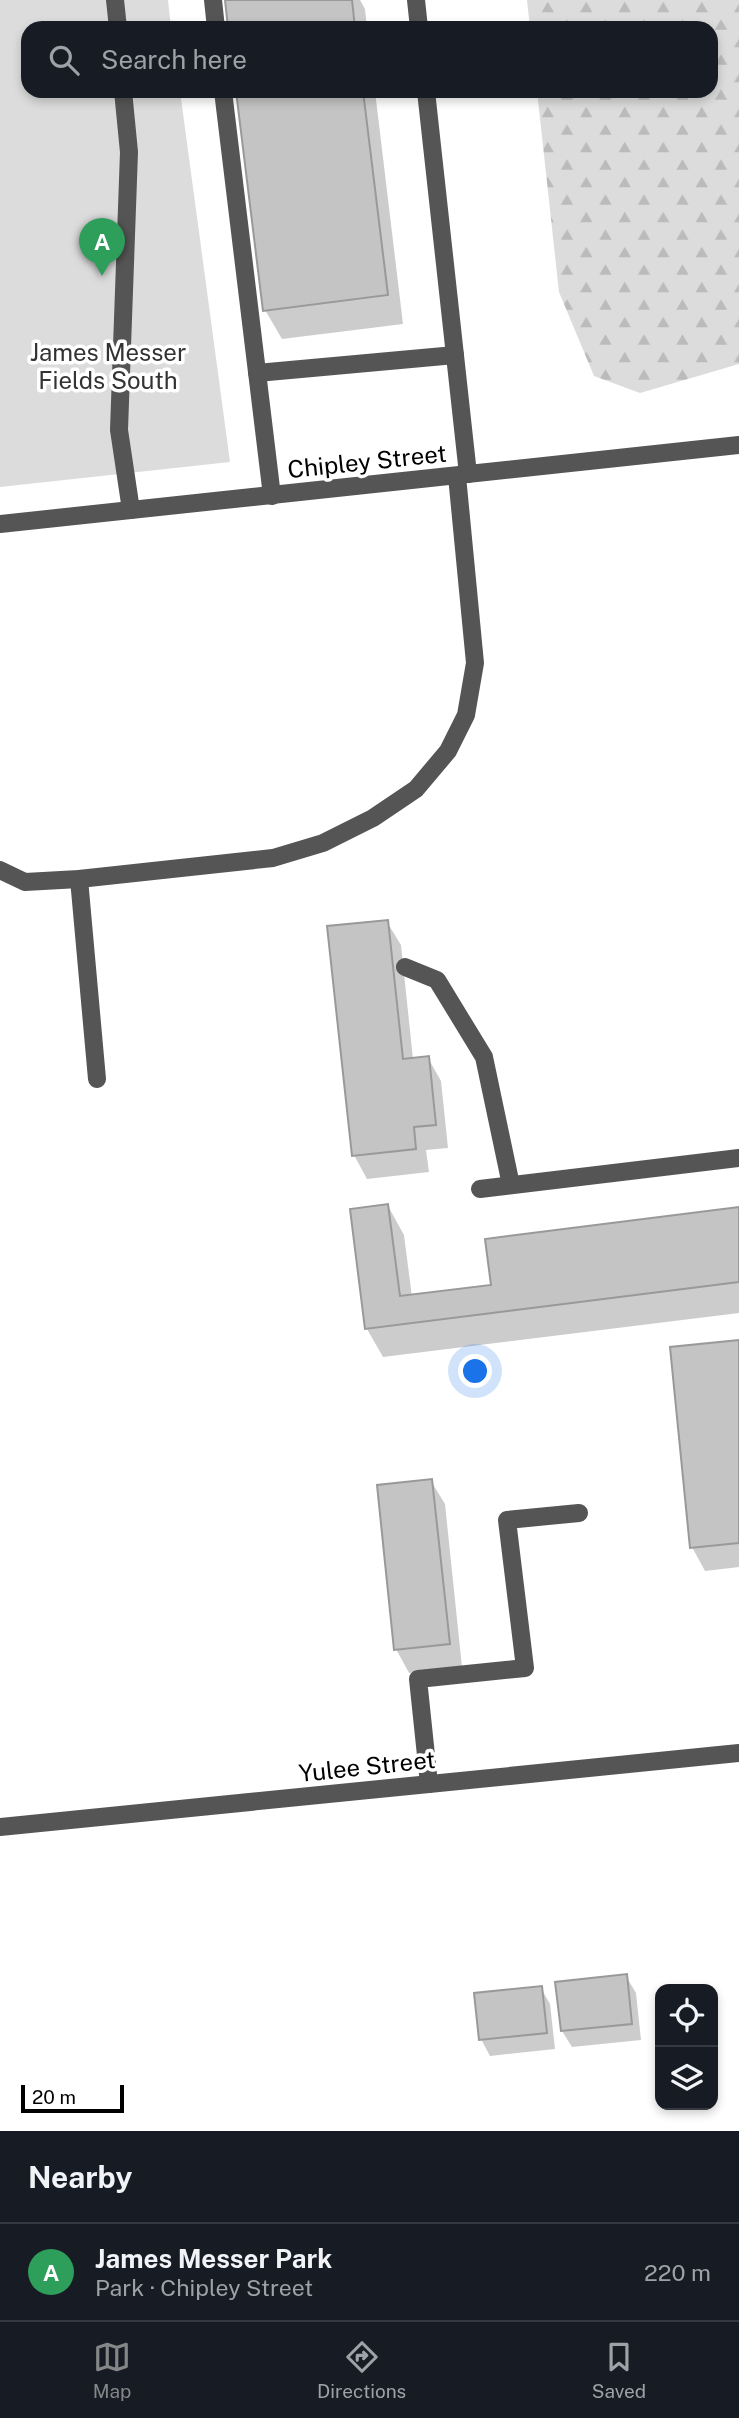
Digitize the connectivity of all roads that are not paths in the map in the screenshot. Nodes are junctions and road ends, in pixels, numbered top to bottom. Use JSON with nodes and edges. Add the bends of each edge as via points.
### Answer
{"nodes":[{"id":1,"x":115,"y":0,"type":"edge"},
{"id":2,"x":213,"y":0,"type":"edge"},
{"id":3,"x":416,"y":0,"type":"edge"},
{"id":4,"x":117,"y":21,"type":"edge"},
{"id":5,"x":215,"y":21,"type":"edge"},
{"id":6,"x":418,"y":21,"type":"edge"},
{"id":7,"x":124,"y":98,"type":"edge"},
{"id":8,"x":224,"y":98,"type":"edge"},
{"id":9,"x":427,"y":98,"type":"edge"},
{"id":10,"x":455,"y":355,"type":"junction"},
{"id":11,"x":257,"y":373,"type":"junction"},
{"id":12,"x":739,"y":445,"type":"edge"},
{"id":13,"x":462,"y":475,"type":"junction"},
{"id":14,"x":272,"y":496,"type":"junction"},
{"id":15,"x":131,"y":510,"type":"junction"},
{"id":16,"x":0,"y":524,"type":"edge"},
{"id":17,"x":0,"y":870,"type":"edge"},
{"id":18,"x":79,"y":879,"type":"junction"},
{"id":19,"x":405,"y":967,"type":"dead end"},
{"id":20,"x":97,"y":1079,"type":"dead end"},
{"id":21,"x":739,"y":1158,"type":"edge"},
{"id":22,"x":510,"y":1185,"type":"junction"},
{"id":23,"x":480,"y":1189,"type":"dead end"},
{"id":24,"x":579,"y":1513,"type":"dead end"},
{"id":25,"x":739,"y":1753,"type":"edge"},
{"id":26,"x":429,"y":1784,"type":"junction"},
{"id":27,"x":0,"y":1828,"type":"edge"}],
"edges":[{"from":1,"to":4,"type":"street"},
{"from":2,"to":5,"type":"street"},
{"from":3,"to":6,"type":"street"},
{"from":7,"to":15,"type":"street","via":[[129,152],[119,430]]},
{"from":8,"to":11,"type":"street"},
{"from":9,"to":10,"type":"street"},
{"from":10,"to":11,"type":"street"},
{"from":10,"to":13,"type":"street"},
{"from":11,"to":14,"type":"street"},
{"from":12,"to":13,"type":"street","name":"Chipley Street"},
{"from":13,"to":14,"type":"street","name":"Chipley Street"},
{"from":13,"to":18,"type":"street","via":[[475,663],[466,715],[447,751],[416,789],[323,843],[272,858]]},
{"from":14,"to":15,"type":"street","name":"Chipley Street"},
{"from":15,"to":16,"type":"street","name":"Chipley Street"},
{"from":17,"to":18,"type":"street","via":[[25,882]]},
{"from":18,"to":20,"type":"street"},
{"from":19,"to":22,"type":"street","via":[[437,980],[484,1057]]},
{"from":21,"to":22,"type":"street"},
{"from":22,"to":23,"type":"street"},
{"from":24,"to":26,"type":"street","via":[[508,1520],[525,1668],[418,1679]]},
{"from":25,"to":26,"type":"street","name":"Yulee Street"},
{"from":26,"to":27,"type":"street","name":"Yulee Street"}]}
